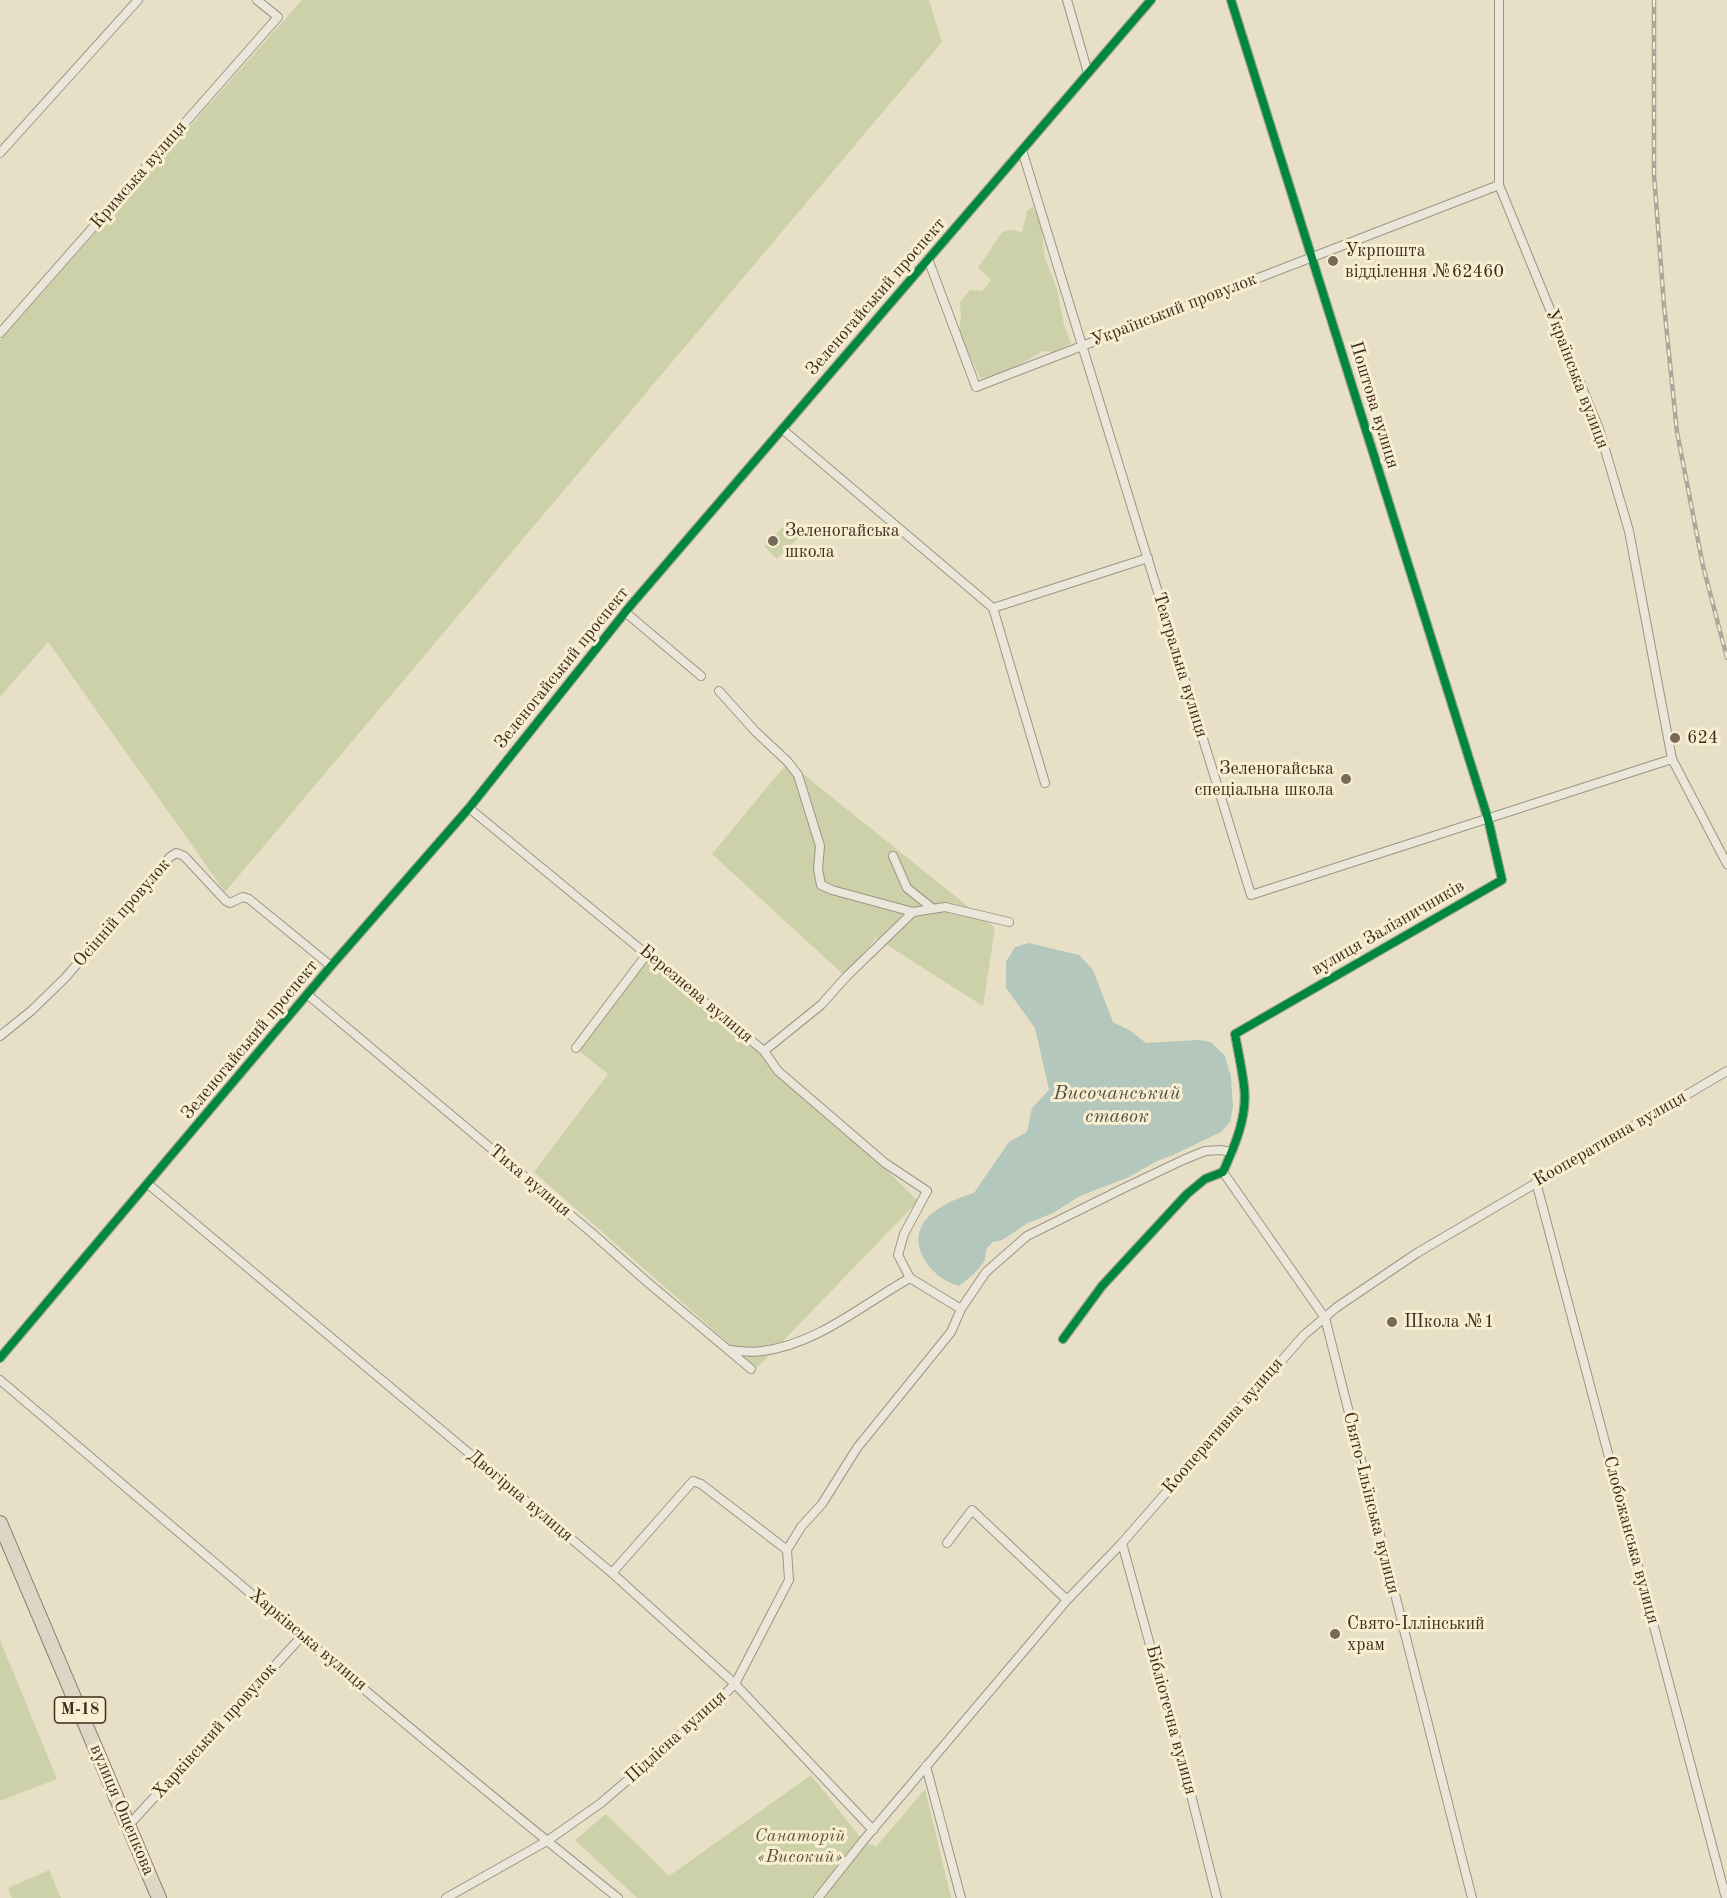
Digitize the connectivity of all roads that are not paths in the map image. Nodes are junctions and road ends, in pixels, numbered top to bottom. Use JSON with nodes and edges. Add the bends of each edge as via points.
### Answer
{"nodes":[{"id":1,"x":138,"y":0,"type":"edge"},
{"id":2,"x":257,"y":0,"type":"edge"},
{"id":3,"x":1067,"y":0,"type":"edge"},
{"id":4,"x":1151,"y":0,"type":"edge"},
{"id":5,"x":1231,"y":0,"type":"edge"},
{"id":6,"x":1499,"y":0,"type":"edge"},
{"id":7,"x":1088,"y":73,"type":"junction"},
{"id":8,"x":1022,"y":150,"type":"junction"},
{"id":9,"x":0,"y":153,"type":"edge"},
{"id":10,"x":1499,"y":185,"type":"junction"},
{"id":11,"x":1312,"y":258,"type":"junction"},
{"id":12,"x":928,"y":259,"type":"junction"},
{"id":13,"x":0,"y":333,"type":"edge"},
{"id":14,"x":1082,"y":345,"type":"junction"},
{"id":15,"x":782,"y":429,"type":"junction"},
{"id":16,"x":1148,"y":558,"type":"junction"},
{"id":17,"x":993,"y":608,"type":"junction"},
{"id":18,"x":625,"y":612,"type":"junction"},
{"id":19,"x":701,"y":676,"type":"dead end"},
{"id":20,"x":719,"y":691,"type":"dead end"},
{"id":21,"x":1672,"y":759,"type":"junction"},
{"id":22,"x":1045,"y":783,"type":"dead end"},
{"id":23,"x":469,"y":808,"type":"junction"},
{"id":24,"x":1488,"y":819,"type":"junction"},
{"id":25,"x":893,"y":856,"type":"dead end"},
{"id":26,"x":1727,"y":864,"type":"edge"},
{"id":27,"x":932,"y":908,"type":"junction"},
{"id":28,"x":913,"y":912,"type":"junction"},
{"id":29,"x":1009,"y":922,"type":"dead end"},
{"id":30,"x":648,"y":954,"type":"junction"},
{"id":31,"x":331,"y":966,"type":"junction"},
{"id":32,"x":308,"y":995,"type":"junction"},
{"id":33,"x":0,"y":1036,"type":"edge"},
{"id":34,"x":576,"y":1048,"type":"dead end"},
{"id":35,"x":764,"y":1051,"type":"junction"},
{"id":36,"x":1727,"y":1071,"type":"edge"},
{"id":37,"x":1232,"y":1152,"type":"junction"},
{"id":38,"x":1223,"y":1172,"type":"junction"},
{"id":39,"x":1536,"y":1182,"type":"junction"},
{"id":40,"x":148,"y":1184,"type":"junction"},
{"id":41,"x":910,"y":1278,"type":"junction"},
{"id":42,"x":961,"y":1309,"type":"junction"},
{"id":43,"x":1325,"y":1318,"type":"junction"},
{"id":44,"x":1063,"y":1339,"type":"dead end"},
{"id":45,"x":730,"y":1350,"type":"junction"},
{"id":46,"x":0,"y":1358,"type":"edge"},
{"id":47,"x":752,"y":1369,"type":"dead end"},
{"id":48,"x":0,"y":1380,"type":"edge"},
{"id":49,"x":0,"y":1522,"type":"edge"},
{"id":50,"x":947,"y":1543,"type":"dead end"},
{"id":51,"x":1122,"y":1543,"type":"junction"},
{"id":52,"x":787,"y":1550,"type":"junction"},
{"id":53,"x":612,"y":1574,"type":"junction"},
{"id":54,"x":1066,"y":1600,"type":"junction"},
{"id":55,"x":302,"y":1636,"type":"junction"},
{"id":56,"x":735,"y":1684,"type":"junction"},
{"id":57,"x":926,"y":1766,"type":"junction"},
{"id":58,"x":128,"y":1826,"type":"junction"},
{"id":59,"x":873,"y":1830,"type":"junction"},
{"id":60,"x":547,"y":1841,"type":"junction"},
{"id":61,"x":159,"y":1898,"type":"edge"},
{"id":62,"x":446,"y":1898,"type":"edge"},
{"id":63,"x":618,"y":1898,"type":"edge"},
{"id":64,"x":818,"y":1898,"type":"edge"},
{"id":65,"x":961,"y":1898,"type":"edge"},
{"id":66,"x":1217,"y":1898,"type":"edge"},
{"id":67,"x":1472,"y":1898,"type":"edge"},
{"id":68,"x":1726,"y":1898,"type":"edge"}],
"edges":[{"from":1,"to":9,"type":"street"},
{"from":2,"to":13,"type":"street","name":"Кримська вулиця","via":[[278,17]]},
{"from":3,"to":7,"type":"street"},
{"from":4,"to":7,"type":"street","name":"Зеленогайський проспект"},
{"from":5,"to":11,"type":"street","name":"Поштова вулиця"},
{"from":6,"to":10,"type":"street","name":"Українська вулиця"},
{"from":7,"to":8,"type":"street","name":"Зеленогайський проспект"},
{"from":8,"to":12,"type":"street","name":"Зеленогайський проспект"},
{"from":8,"to":14,"type":"street","name":"Театральна вулиця"},
{"from":10,"to":11,"type":"street","name":"Український провулок"},
{"from":10,"to":21,"type":"street","name":"Українська вулиця","via":[[1599,429],[1629,531]]},
{"from":11,"to":14,"type":"street","name":"Український провулок"},
{"from":11,"to":24,"type":"street","name":"Поштова вулиця"},
{"from":12,"to":14,"type":"street","name":"Український провулок","via":[[976,387]]},
{"from":12,"to":15,"type":"street","name":"Зеленогайський проспект"},
{"from":14,"to":16,"type":"street","name":"Театральна вулиця"},
{"from":15,"to":17,"type":"street"},
{"from":15,"to":18,"type":"street","name":"Зеленогайський проспект"},
{"from":16,"to":17,"type":"street"},
{"from":16,"to":24,"type":"street","name":"Театральна вулиця","via":[[1251,895]]},
{"from":17,"to":22,"type":"street"},
{"from":18,"to":19,"type":"street"},
{"from":18,"to":23,"type":"street","name":"Зеленогайський проспект"},
{"from":20,"to":28,"type":"street","via":[[798,775],[820,846],[821,885]]},
{"from":21,"to":24,"type":"street","name":"Театральна вулиця"},
{"from":21,"to":26,"type":"street","name":"Українська вулиця"},
{"from":23,"to":30,"type":"street","name":"Березнева вулиця"},
{"from":23,"to":31,"type":"street","name":"Зеленогайський проспект"},
{"from":24,"to":37,"type":"street","name":"вулиця Залізничників","via":[[1502,880],[1235,1034],[1244,1088],[1242,1119]]},
{"from":25,"to":27,"type":"street","via":[[907,888]]},
{"from":27,"to":28,"type":"street"},
{"from":27,"to":29,"type":"street","via":[[945,906]]},
{"from":28,"to":35,"type":"street","name":"Березнева вулиця","via":[[821,1005]]},
{"from":30,"to":34,"type":"street"},
{"from":30,"to":35,"type":"street","name":"Березнева вулиця"},
{"from":31,"to":32,"type":"street","name":"Зеленогайський проспект"},
{"from":31,"to":33,"type":"street","name":"Осінній провулок","via":[[249,899],[225,901],[184,856],[176,853],[65,978]]},
{"from":32,"to":40,"type":"street","name":"Зеленогайський проспект"},
{"from":32,"to":45,"type":"street","name":"Тиха вулиця"},
{"from":35,"to":41,"type":"street","via":[[778,1071],[822,1110],[885,1163],[927,1191],[898,1254]]},
{"from":36,"to":39,"type":"street","name":"Кооперативна вулиця"},
{"from":37,"to":38,"type":"street"},
{"from":37,"to":42,"type":"street","via":[[1204,1151],[1027,1236],[986,1272]]},
{"from":38,"to":43,"type":"street"},
{"from":38,"to":44,"type":"street","via":[[1205,1179],[1187,1194],[1102,1286]]},
{"from":39,"to":43,"type":"street","name":"Кооперативна вулиця","via":[[1417,1253]]},
{"from":39,"to":68,"type":"street","name":"Слобожанська вулиця"},
{"from":40,"to":46,"type":"street","name":"Зеленогайський проспект"},
{"from":40,"to":53,"type":"street","name":"Двогірна вулиця"},
{"from":41,"to":42,"type":"street"},
{"from":41,"to":45,"type":"street","via":[[842,1320],[786,1346],[760,1352]]},
{"from":42,"to":52,"type":"street","via":[[951,1332],[857,1448]]},
{"from":43,"to":51,"type":"street","name":"Кооперативна вулиця","via":[[1304,1335]]},
{"from":43,"to":67,"type":"street","name":"Свято-Ільїнська вулиця"},
{"from":45,"to":47,"type":"street","name":"Тиха вулиця"},
{"from":48,"to":55,"type":"street","name":"Харківська вулиця"},
{"from":49,"to":58,"type":"highway","name":"вулиця Ощепкова","number":"М-18"},
{"from":50,"to":54,"type":"street","via":[[972,1510]]},
{"from":51,"to":54,"type":"street","name":"Кооперативна вулиця"},
{"from":51,"to":66,"type":"street","name":"Бібліотечна вулиця"},
{"from":52,"to":53,"type":"street","via":[[693,1481]]},
{"from":52,"to":56,"type":"street","name":"Підлісна вулиця","via":[[789,1580]]},
{"from":53,"to":56,"type":"street","name":"Двогірна вулиця"},
{"from":54,"to":57,"type":"street","name":"Кооперативна вулиця"},
{"from":55,"to":58,"type":"street","name":"Харківський провулок"},
{"from":55,"to":60,"type":"street","name":"Харківська вулиця"},
{"from":56,"to":59,"type":"street","name":"Двогірна вулиця"},
{"from":56,"to":60,"type":"street","name":"Підлісна вулиця","via":[[601,1803]]},
{"from":57,"to":59,"type":"street","name":"Кооперативна вулиця"},
{"from":57,"to":65,"type":"street"},
{"from":58,"to":61,"type":"highway","name":"вулиця Ощепкова","number":"М-18"},
{"from":59,"to":64,"type":"street","name":"Кооперативна вулиця"},
{"from":60,"to":62,"type":"street","name":"Підлісна вулиця"},
{"from":60,"to":63,"type":"street","name":"Харківська вулиця"}]}
